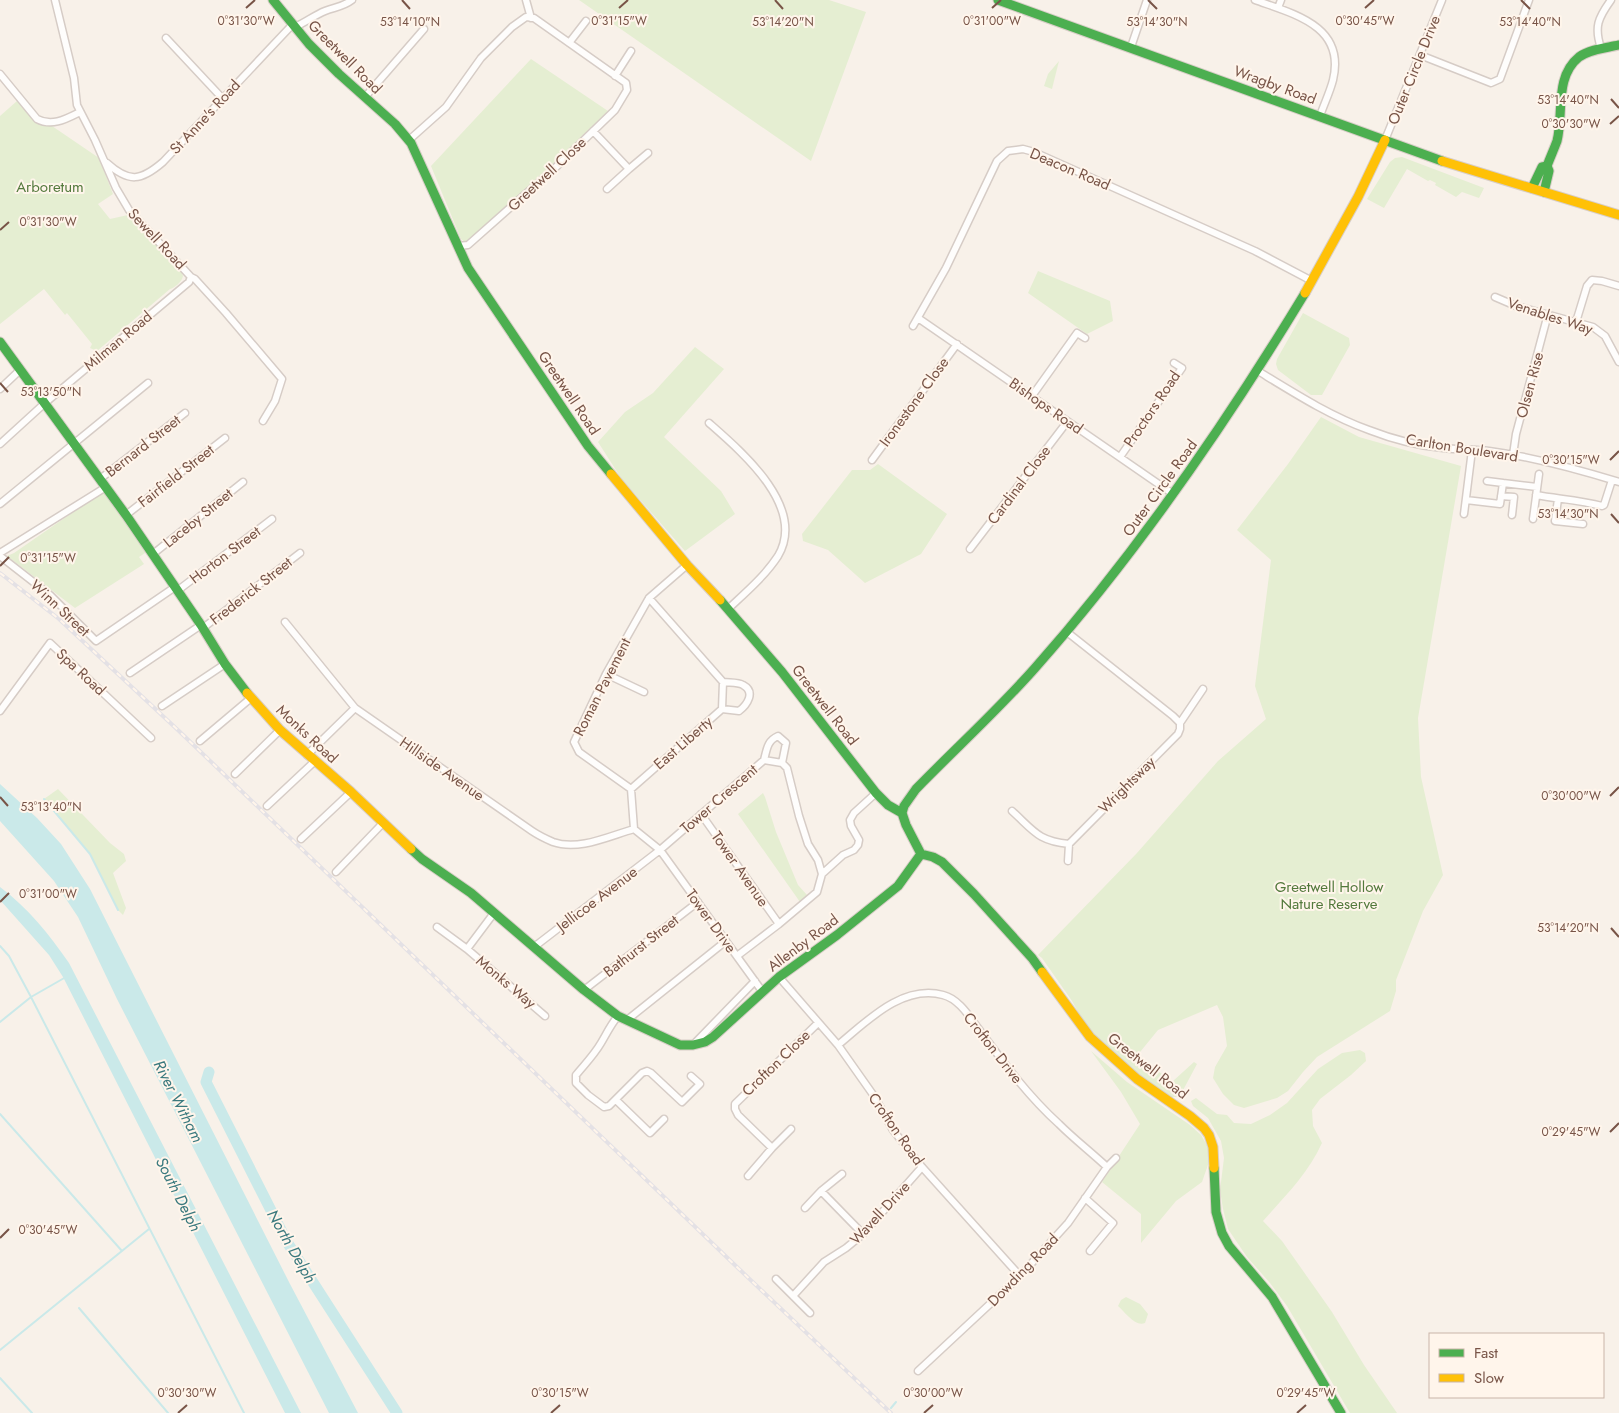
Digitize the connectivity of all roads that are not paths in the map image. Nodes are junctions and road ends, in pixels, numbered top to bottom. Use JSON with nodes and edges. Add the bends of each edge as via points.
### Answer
{"nodes":[{"id":1,"x":55,"y":0,"type":"edge"},
{"id":2,"x":273,"y":0,"type":"edge"},
{"id":3,"x":352,"y":0,"type":"edge"},
{"id":4,"x":526,"y":0,"type":"edge"},
{"id":5,"x":998,"y":0,"type":"edge"},
{"id":6,"x":1147,"y":0,"type":"edge"},
{"id":7,"x":1255,"y":0,"type":"edge"},
{"id":8,"x":1281,"y":0,"type":"edge"},
{"id":9,"x":1442,"y":0,"type":"edge"},
{"id":10,"x":1529,"y":0,"type":"edge"},
{"id":11,"x":1611,"y":0,"type":"edge"},
{"id":12,"x":1278,"y":8,"type":"junction"},
{"id":13,"x":528,"y":18,"type":"junction"},
{"id":14,"x":586,"y":21,"type":"dead end"},
{"id":15,"x":294,"y":25,"type":"junction"},
{"id":16,"x":424,"y":30,"type":"dead end"},
{"id":17,"x":166,"y":38,"type":"dead end"},
{"id":18,"x":570,"y":43,"type":"junction"},
{"id":19,"x":1619,"y":45,"type":"edge"},
{"id":20,"x":1131,"y":47,"type":"junction"},
{"id":21,"x":1601,"y":48,"type":"junction"},
{"id":22,"x":631,"y":51,"type":"dead end"},
{"id":23,"x":1420,"y":55,"type":"junction"},
{"id":24,"x":0,"y":74,"type":"edge"},
{"id":25,"x":615,"y":76,"type":"junction"},
{"id":26,"x":365,"y":98,"type":"junction"},
{"id":27,"x":223,"y":99,"type":"junction"},
{"id":28,"x":80,"y":112,"type":"junction"},
{"id":29,"x":1320,"y":116,"type":"junction"},
{"id":30,"x":593,"y":131,"type":"junction"},
{"id":31,"x":409,"y":140,"type":"junction"},
{"id":32,"x":1385,"y":140,"type":"junction"},
{"id":33,"x":648,"y":153,"type":"dead end"},
{"id":34,"x":106,"y":162,"type":"junction"},
{"id":35,"x":1547,"y":166,"type":"junction"},
{"id":36,"x":629,"y":169,"type":"junction"},
{"id":37,"x":1532,"y":188,"type":"junction"},
{"id":38,"x":608,"y":189,"type":"dead end"},
{"id":39,"x":1544,"y":192,"type":"junction"},
{"id":40,"x":1619,"y":215,"type":"edge"},
{"id":41,"x":458,"y":246,"type":"junction"},
{"id":42,"x":191,"y":278,"type":"junction"},
{"id":43,"x":1312,"y":281,"type":"junction"},
{"id":44,"x":1619,"y":286,"type":"edge"},
{"id":45,"x":1495,"y":297,"type":"dead end"},
{"id":46,"x":1548,"y":314,"type":"junction"},
{"id":47,"x":918,"y":318,"type":"junction"},
{"id":48,"x":1576,"y":322,"type":"junction"},
{"id":49,"x":913,"y":326,"type":"dead end"},
{"id":50,"x":1085,"y":338,"type":"dead end"},
{"id":51,"x":0,"y":342,"type":"edge"},
{"id":52,"x":957,"y":344,"type":"junction"},
{"id":53,"x":1619,"y":360,"type":"edge"},
{"id":54,"x":1174,"y":363,"type":"dead end"},
{"id":55,"x":20,"y":370,"type":"junction"},
{"id":56,"x":1258,"y":371,"type":"junction"},
{"id":57,"x":148,"y":383,"type":"dead end"},
{"id":58,"x":0,"y":389,"type":"edge"},
{"id":59,"x":1032,"y":396,"type":"junction"},
{"id":60,"x":45,"y":403,"type":"junction"},
{"id":61,"x":185,"y":413,"type":"dead end"},
{"id":62,"x":263,"y":422,"type":"dead end"},
{"id":63,"x":1067,"y":422,"type":"junction"},
{"id":64,"x":709,"y":424,"type":"dead end"},
{"id":65,"x":225,"y":438,"type":"dead end"},
{"id":66,"x":73,"y":443,"type":"junction"},
{"id":67,"x":0,"y":444,"type":"edge"},
{"id":68,"x":1472,"y":450,"type":"junction"},
{"id":69,"x":1513,"y":455,"type":"junction"},
{"id":70,"x":1120,"y":457,"type":"junction"},
{"id":71,"x":872,"y":460,"type":"dead end"},
{"id":72,"x":1539,"y":474,"type":"dead end"},
{"id":73,"x":1487,"y":481,"type":"dead end"},
{"id":74,"x":1616,"y":481,"type":"edge"},
{"id":75,"x":243,"y":482,"type":"dead end"},
{"id":76,"x":103,"y":483,"type":"junction"},
{"id":77,"x":1503,"y":483,"type":"junction"},
{"id":78,"x":1537,"y":486,"type":"junction"},
{"id":79,"x":1173,"y":494,"type":"junction"},
{"id":80,"x":1536,"y":495,"type":"junction"},
{"id":81,"x":1501,"y":496,"type":"junction"},
{"id":82,"x":1558,"y":499,"type":"junction"},
{"id":83,"x":1466,"y":500,"type":"junction"},
{"id":84,"x":0,"y":504,"type":"edge"},
{"id":85,"x":126,"y":514,"type":"junction"},
{"id":86,"x":1464,"y":514,"type":"dead end"},
{"id":87,"x":1512,"y":515,"type":"dead end"},
{"id":88,"x":272,"y":519,"type":"dead end"},
{"id":89,"x":1533,"y":519,"type":"dead end"},
{"id":90,"x":1583,"y":524,"type":"dead end"},
{"id":91,"x":970,"y":549,"type":"dead end"},
{"id":92,"x":300,"y":553,"type":"dead end"},
{"id":93,"x":153,"y":554,"type":"junction"},
{"id":94,"x":0,"y":555,"type":"edge"},
{"id":95,"x":687,"y":565,"type":"junction"},
{"id":96,"x":176,"y":589,"type":"junction"},
{"id":97,"x":649,"y":598,"type":"junction"},
{"id":98,"x":728,"y":609,"type":"junction"},
{"id":99,"x":285,"y":622,"type":"dead end"},
{"id":100,"x":202,"y":627,"type":"junction"},
{"id":101,"x":1067,"y":632,"type":"junction"},
{"id":102,"x":96,"y":641,"type":"joint"},
{"id":103,"x":225,"y":664,"type":"junction"},
{"id":104,"x":130,"y":673,"type":"dead end"},
{"id":105,"x":606,"y":674,"type":"junction"},
{"id":106,"x":723,"y":682,"type":"junction"},
{"id":107,"x":1203,"y":688,"type":"dead end"},
{"id":108,"x":644,"y":692,"type":"dead end"},
{"id":109,"x":251,"y":698,"type":"junction"},
{"id":110,"x":162,"y":706,"type":"dead end"},
{"id":111,"x":355,"y":708,"type":"junction"},
{"id":112,"x":722,"y":709,"type":"junction"},
{"id":113,"x":0,"y":711,"type":"edge"},
{"id":114,"x":1180,"y":723,"type":"junction"},
{"id":115,"x":280,"y":730,"type":"junction"},
{"id":116,"x":152,"y":738,"type":"dead end"},
{"id":117,"x":200,"y":741,"type":"dead end"},
{"id":118,"x":311,"y":758,"type":"junction"},
{"id":119,"x":764,"y":760,"type":"junction"},
{"id":120,"x":782,"y":763,"type":"junction"},
{"id":121,"x":234,"y":774,"type":"dead end"},
{"id":122,"x":631,"y":789,"type":"junction"},
{"id":123,"x":351,"y":792,"type":"junction"},
{"id":124,"x":876,"y":793,"type":"junction"},
{"id":125,"x":267,"y":806,"type":"dead end"},
{"id":126,"x":1012,"y":811,"type":"dead end"},
{"id":127,"x":902,"y":813,"type":"junction"},
{"id":128,"x":701,"y":814,"type":"junction"},
{"id":129,"x":383,"y":823,"type":"junction"},
{"id":130,"x":634,"y":828,"type":"junction"},
{"id":131,"x":301,"y":838,"type":"dead end"},
{"id":132,"x":1069,"y":844,"type":"junction"},
{"id":133,"x":660,"y":850,"type":"junction"},
{"id":134,"x":921,"y":854,"type":"junction"},
{"id":135,"x":1068,"y":861,"type":"dead end"},
{"id":136,"x":336,"y":872,"type":"dead end"},
{"id":137,"x":822,"y":874,"type":"junction"},
{"id":138,"x":698,"y":902,"type":"junction"},
{"id":139,"x":494,"y":913,"type":"junction"},
{"id":140,"x":778,"y":924,"type":"junction"},
{"id":141,"x":437,"y":927,"type":"dead end"},
{"id":142,"x":726,"y":941,"type":"junction"},
{"id":143,"x":534,"y":947,"type":"junction"},
{"id":144,"x":467,"y":949,"type":"junction"},
{"id":145,"x":737,"y":956,"type":"junction"},
{"id":146,"x":779,"y":977,"type":"junction"},
{"id":147,"x":755,"y":981,"type":"junction"},
{"id":148,"x":584,"y":990,"type":"junction"},
{"id":149,"x":762,"y":991,"type":"junction"},
{"id":150,"x":545,"y":1016,"type":"dead end"},
{"id":151,"x":622,"y":1018,"type":"junction"},
{"id":152,"x":818,"y":1024,"type":"junction"},
{"id":153,"x":693,"y":1045,"type":"junction"},
{"id":154,"x":838,"y":1046,"type":"junction"},
{"id":155,"x":692,"y":1076,"type":"dead end"},
{"id":156,"x":616,"y":1100,"type":"junction"},
{"id":157,"x":664,"y":1118,"type":"dead end"},
{"id":158,"x":791,"y":1128,"type":"dead end"},
{"id":159,"x":772,"y":1148,"type":"junction"},
{"id":160,"x":1116,"y":1158,"type":"dead end"},
{"id":161,"x":922,"y":1167,"type":"junction"},
{"id":162,"x":1107,"y":1167,"type":"junction"},
{"id":163,"x":842,"y":1174,"type":"dead end"},
{"id":164,"x":748,"y":1176,"type":"dead end"},
{"id":165,"x":821,"y":1192,"type":"junction"},
{"id":166,"x":1085,"y":1198,"type":"junction"},
{"id":167,"x":805,"y":1208,"type":"dead end"},
{"id":168,"x":863,"y":1234,"type":"junction"},
{"id":169,"x":1090,"y":1251,"type":"dead end"},
{"id":170,"x":1020,"y":1276,"type":"junction"},
{"id":171,"x":776,"y":1280,"type":"dead end"},
{"id":172,"x":793,"y":1296,"type":"junction"},
{"id":173,"x":810,"y":1313,"type":"dead end"},
{"id":174,"x":918,"y":1371,"type":"dead end"},
{"id":175,"x":1341,"y":1413,"type":"edge"}],
"edges":[{"from":1,"to":28,"type":"street","name":"Sewell Road"},
{"from":2,"to":15,"type":"main road","name":"Greetwell Road"},
{"from":3,"to":15,"type":"street","name":"St Anne's Road"},
{"from":4,"to":13,"type":"street"},
{"from":5,"to":20,"type":"main road","name":"Wragby Road"},
{"from":6,"to":20,"type":"street"},
{"from":7,"to":12,"type":"street"},
{"from":8,"to":12,"type":"street"},
{"from":9,"to":23,"type":"street","name":"Outer Circle Drive"},
{"from":10,"to":23,"type":"street","via":[[1500,79],[1491,83]]},
{"from":11,"to":21,"type":"street","via":[[1598,21],[1597,36]]},
{"from":12,"to":29,"type":"street","via":[[1300,16],[1321,30],[1331,44],[1335,64],[1333,80]]},
{"from":13,"to":18,"type":"street","via":[[534,18]]},
{"from":13,"to":31,"type":"street","via":[[512,27],[482,58],[446,107]]},
{"from":14,"to":18,"type":"street"},
{"from":15,"to":26,"type":"main road","name":"Greetwell Road"},
{"from":15,"to":27,"type":"street","name":"St Anne's Road"},
{"from":16,"to":26,"type":"street"},
{"from":17,"to":27,"type":"street"},
{"from":18,"to":25,"type":"street"},
{"from":19,"to":21,"type":"main road"},
{"from":20,"to":29,"type":"main road","name":"Wragby Road"},
{"from":21,"to":35,"type":"main road","via":[[1578,58],[1568,71],[1562,87],[1558,140]]},
{"from":22,"to":25,"type":"street"},
{"from":23,"to":32,"type":"street","name":"Outer Circle Drive"},
{"from":24,"to":28,"type":"street","via":[[44,123],[66,119]]},
{"from":25,"to":30,"type":"street","name":"Greetwell Close","via":[[626,83],[627,90],[615,110]]},
{"from":26,"to":31,"type":"main road","name":"Greetwell Road"},
{"from":27,"to":34,"type":"street","name":"St Anne's Road","via":[[152,172],[127,177]]},
{"from":28,"to":34,"type":"street","name":"Sewell Road"},
{"from":29,"to":32,"type":"main road","name":"Wragby Road"},
{"from":30,"to":36,"type":"street"},
{"from":30,"to":41,"type":"street","name":"Greetwell Close","via":[[468,245]]},
{"from":31,"to":41,"type":"main road","name":"Greetwell Road"},
{"from":32,"to":37,"type":"main road","name":"Wragby Road"},
{"from":32,"to":43,"type":"main road","name":"Outer Circle Road","via":[[1347,222]]},
{"from":33,"to":36,"type":"street"},
{"from":34,"to":42,"type":"street","name":"Sewell Road","via":[[129,210]]},
{"from":35,"to":37,"type":"main road","via":[[1542,168]]},
{"from":35,"to":39,"type":"main road","via":[[1549,171]]},
{"from":36,"to":38,"type":"street"},
{"from":37,"to":39,"type":"main road","name":"Wragby Road"},
{"from":39,"to":40,"type":"main road","name":"Wragby Road"},
{"from":41,"to":95,"type":"main road","name":"Greetwell Road","via":[[468,268],[588,446]]},
{"from":42,"to":60,"type":"street","name":"Milman Road"},
{"from":42,"to":62,"type":"street","name":"Sewell Road","via":[[282,378],[275,401]]},
{"from":43,"to":47,"type":"street","name":"Deacon Road","via":[[1255,251],[1023,149],[1008,151],[997,161]]},
{"from":43,"to":56,"type":"main road","name":"Outer Circle Road"},
{"from":44,"to":48,"type":"street","via":[[1592,280],[1587,286]]},
{"from":45,"to":46,"type":"street","name":"Venables Way"},
{"from":46,"to":48,"type":"street","name":"Venables Way"},
{"from":46,"to":69,"type":"street","name":"Olsen Rise"},
{"from":47,"to":49,"type":"street","name":"Deacon Road"},
{"from":47,"to":52,"type":"street","name":"Bishops Road"},
{"from":48,"to":53,"type":"street","name":"Venables Way","via":[[1594,327],[1605,336]]},
{"from":50,"to":59,"type":"street","via":[[1077,333]]},
{"from":51,"to":55,"type":"main road","name":"Monks Road"},
{"from":52,"to":59,"type":"street","name":"Bishops Road"},
{"from":52,"to":71,"type":"street","name":"Ironestone Close"},
{"from":54,"to":70,"type":"street","name":"Proctors Road","via":[[1182,368]]},
{"from":55,"to":58,"type":"street"},
{"from":55,"to":60,"type":"main road","name":"Monks Road"},
{"from":56,"to":68,"type":"street","name":"Carlton Boulevard","via":[[1293,393],[1370,430],[1443,448]]},
{"from":56,"to":79,"type":"main road","name":"Outer Circle Road"},
{"from":57,"to":66,"type":"street"},
{"from":59,"to":63,"type":"street","name":"Bishops Road"},
{"from":60,"to":66,"type":"main road","name":"Monks Road"},
{"from":60,"to":67,"type":"street","name":"Milman Road"},
{"from":61,"to":76,"type":"street","name":"Bernard Street"},
{"from":63,"to":70,"type":"street","name":"Bishops Road"},
{"from":63,"to":91,"type":"street","name":"Cardinal Close"},
{"from":64,"to":98,"type":"street","via":[[767,482],[785,520],[785,540],[778,555],[764,574]]},
{"from":65,"to":85,"type":"street","name":"Fairfield Street"},
{"from":66,"to":76,"type":"main road","name":"Monks Road"},
{"from":66,"to":84,"type":"street"},
{"from":68,"to":69,"type":"street","name":"Carlton Boulevard"},
{"from":68,"to":83,"type":"street"},
{"from":69,"to":74,"type":"street","name":"Carlton Boulevard"},
{"from":70,"to":79,"type":"street","name":"Bishops Road"},
{"from":72,"to":78,"type":"street"},
{"from":73,"to":77,"type":"street"},
{"from":74,"to":82,"type":"street","via":[[1603,505]]},
{"from":75,"to":93,"type":"street","name":"Laceby Street"},
{"from":76,"to":85,"type":"main road","name":"Monks Road"},
{"from":76,"to":94,"type":"street","name":"Bernard Street"},
{"from":77,"to":78,"type":"street"},
{"from":77,"to":81,"type":"street"},
{"from":78,"to":80,"type":"street"},
{"from":79,"to":101,"type":"main road","name":"Outer Circle Road"},
{"from":80,"to":82,"type":"street"},
{"from":80,"to":89,"type":"street"},
{"from":81,"to":83,"type":"street","via":[[1500,504]]},
{"from":81,"to":87,"type":"street","via":[[1514,497]]},
{"from":82,"to":90,"type":"street","via":[[1555,521]]},
{"from":83,"to":86,"type":"street"},
{"from":85,"to":93,"type":"main road","name":"Monks Road"},
{"from":88,"to":96,"type":"street","name":"Horton Street"},
{"from":92,"to":100,"type":"street","name":"Frederick Street"},
{"from":93,"to":96,"type":"main road","name":"Monks Road"},
{"from":94,"to":102,"type":"street","name":"Winn Street","via":[[50,594]]},
{"from":95,"to":97,"type":"street","name":"Roman Pavement"},
{"from":95,"to":98,"type":"main road","name":"Greetwell Road"},
{"from":96,"to":100,"type":"main road","name":"Monks Road"},
{"from":96,"to":102,"type":"street","name":"Horton Street"},
{"from":97,"to":105,"type":"street","name":"Roman Pavement"},
{"from":97,"to":106,"type":"street"},
{"from":98,"to":124,"type":"main road","name":"Greetwell Road","via":[[782,672]]},
{"from":99,"to":111,"type":"street","name":"Hillside Avenue"},
{"from":100,"to":103,"type":"main road","name":"Monks Road"},
{"from":100,"to":104,"type":"street","name":"Frederick Street"},
{"from":101,"to":114,"type":"street"},
{"from":101,"to":127,"type":"main road","name":"Outer Circle Road","via":[[916,789]]},
{"from":103,"to":109,"type":"main road","name":"Monks Road"},
{"from":103,"to":110,"type":"street"},
{"from":105,"to":108,"type":"street"},
{"from":105,"to":122,"type":"street","name":"Roman Pavement","via":[[576,737],[575,747]]},
{"from":106,"to":112,"type":"street","name":"East Liberty"},
{"from":106,"to":112,"type":"street","via":[[741,684],[750,697],[747,706],[739,711]]},
{"from":107,"to":114,"type":"street","name":"Wrightsway"},
{"from":109,"to":115,"type":"main road","name":"Monks Road"},
{"from":109,"to":117,"type":"street"},
{"from":111,"to":118,"type":"street"},
{"from":111,"to":130,"type":"street","name":"Hillside Avenue","via":[[532,831],[554,842],[575,846]]},
{"from":112,"to":122,"type":"street","name":"East Liberty"},
{"from":113,"to":116,"type":"street","name":"Spa Road","via":[[50,643]]},
{"from":114,"to":132,"type":"street","name":"Wrightsway","via":[[1178,734]]},
{"from":115,"to":118,"type":"main road","name":"Monks Road"},
{"from":115,"to":121,"type":"street"},
{"from":118,"to":123,"type":"main road","name":"Monks Road"},
{"from":118,"to":125,"type":"street"},
{"from":119,"to":120,"type":"street","name":"Tower Crescent"},
{"from":119,"to":120,"type":"street","via":[[768,744],[778,736],[786,743]]},
{"from":119,"to":128,"type":"street","name":"Tower Crescent"},
{"from":120,"to":137,"type":"street","via":[[787,768],[808,844]]},
{"from":122,"to":130,"type":"street"},
{"from":123,"to":129,"type":"main road","name":"Monks Road"},
{"from":123,"to":131,"type":"street"},
{"from":124,"to":127,"type":"main road","name":"Greetwell Road"},
{"from":124,"to":137,"type":"street","via":[[850,820],[858,845]]},
{"from":126,"to":132,"type":"street","via":[[1041,838]]},
{"from":127,"to":134,"type":"main road"},
{"from":128,"to":133,"type":"street","name":"Tower Crescent"},
{"from":128,"to":140,"type":"street","name":"Tower Avenue"},
{"from":129,"to":136,"type":"street"},
{"from":129,"to":139,"type":"main road","name":"Monks Road","via":[[422,859]]},
{"from":130,"to":133,"type":"street"},
{"from":132,"to":135,"type":"street"},
{"from":133,"to":138,"type":"street","name":"Tower Drive"},
{"from":133,"to":143,"type":"street","name":"Jellicoe Avenue"},
{"from":134,"to":146,"type":"main road","name":"Allenby Road","via":[[898,886]]},
{"from":134,"to":175,"type":"main road","name":"Greetwell Road","via":[[942,862],[1010,932],[1096,1043],[1204,1128],[1214,1153],[1216,1212],[1222,1233],[1272,1297]]},
{"from":137,"to":140,"type":"street","via":[[817,892]]},
{"from":138,"to":142,"type":"street","name":"Tower Drive"},
{"from":138,"to":148,"type":"street","name":"Bathurst Street"},
{"from":139,"to":143,"type":"main road","name":"Monks Road"},
{"from":139,"to":144,"type":"street","name":"Monks Way"},
{"from":140,"to":145,"type":"street"},
{"from":141,"to":144,"type":"street","name":"Monks Way"},
{"from":142,"to":145,"type":"street","name":"Tower Drive"},
{"from":142,"to":151,"type":"street"},
{"from":143,"to":148,"type":"main road","name":"Monks Road"},
{"from":144,"to":150,"type":"street","name":"Monks Way"},
{"from":145,"to":147,"type":"street","name":"Tower Drive"},
{"from":146,"to":149,"type":"main road","name":"Allenby Road"},
{"from":146,"to":152,"type":"street","name":"Crofton Road"},
{"from":147,"to":149,"type":"street","name":"Tower Drive"},
{"from":147,"to":153,"type":"street"},
{"from":148,"to":151,"type":"main road","name":"Monks Road"},
{"from":149,"to":153,"type":"main road","name":"Allenby Road","via":[[709,1040]]},
{"from":151,"to":153,"type":"main road","name":"Monks Road","via":[[669,1041]]},
{"from":151,"to":156,"type":"street","via":[[609,1026],[601,1043],[576,1075],[576,1083],[604,1107]]},
{"from":152,"to":154,"type":"street","name":"Crofton Road"},
{"from":152,"to":159,"type":"street","name":"Crofton Close","via":[[735,1104],[738,1115]]},
{"from":154,"to":161,"type":"street","name":"Crofton Road","via":[[874,1096],[893,1130]]},
{"from":154,"to":162,"type":"street","name":"Crofton Drive","via":[[874,1015],[904,997],[943,995],[969,1016],[1007,1068],[1038,1103]]},
{"from":155,"to":156,"type":"street","via":[[700,1084],[682,1102],[647,1071]]},
{"from":156,"to":157,"type":"street","via":[[650,1133]]},
{"from":158,"to":159,"type":"street"},
{"from":159,"to":164,"type":"street"},
{"from":160,"to":162,"type":"street","name":"Dowding Road"},
{"from":161,"to":168,"type":"street","name":"Wavell Drive"},
{"from":161,"to":170,"type":"street","name":"Crofton Road"},
{"from":162,"to":166,"type":"street","name":"Dowding Road"},
{"from":163,"to":165,"type":"street"},
{"from":165,"to":167,"type":"street"},
{"from":165,"to":168,"type":"street"},
{"from":166,"to":169,"type":"street","via":[[1113,1223]]},
{"from":166,"to":170,"type":"street","name":"Dowding Road","via":[[1068,1223]]},
{"from":168,"to":172,"type":"street","name":"Wavell Drive","via":[[824,1262]]},
{"from":170,"to":174,"type":"street","name":"Dowding Road"},
{"from":171,"to":172,"type":"street"},
{"from":172,"to":173,"type":"street"}]}
